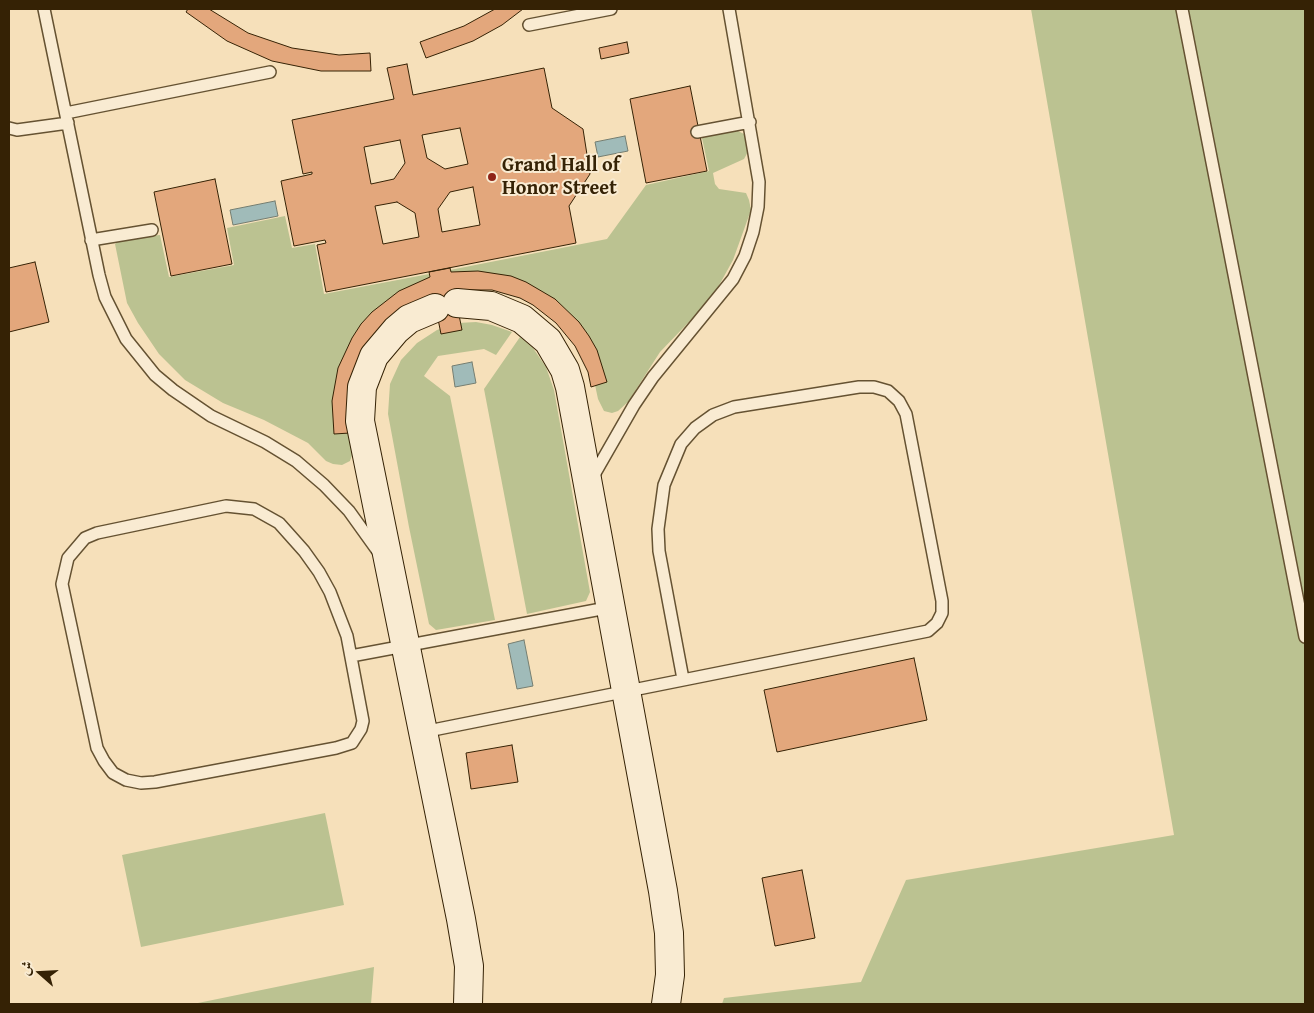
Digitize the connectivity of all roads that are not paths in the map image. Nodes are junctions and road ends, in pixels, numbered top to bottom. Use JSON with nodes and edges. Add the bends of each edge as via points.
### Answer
{"nodes":[{"id":1,"x":44,"y":9,"type":"edge"},
{"id":2,"x":611,"y":9,"type":"edge"},
{"id":3,"x":730,"y":9,"type":"edge"},
{"id":4,"x":1182,"y":9,"type":"edge"},
{"id":5,"x":529,"y":24,"type":"dead end"},
{"id":6,"x":270,"y":72,"type":"dead end"},
{"id":7,"x":67,"y":118,"type":"junction"},
{"id":8,"x":750,"y":122,"type":"junction"},
{"id":9,"x":9,"y":128,"type":"edge"},
{"id":10,"x":697,"y":132,"type":"dead end"},
{"id":11,"x":152,"y":230,"type":"dead end"},
{"id":12,"x":91,"y":240,"type":"junction"},
{"id":13,"x":589,"y":483,"type":"junction"},
{"id":14,"x":390,"y":571,"type":"junction"},
{"id":15,"x":612,"y":607,"type":"junction"},
{"id":16,"x":1305,"y":637,"type":"edge"},
{"id":17,"x":405,"y":646,"type":"junction"},
{"id":18,"x":352,"y":656,"type":"junction"},
{"id":19,"x":683,"y":679,"type":"junction"},
{"id":20,"x":627,"y":691,"type":"junction"},
{"id":21,"x":423,"y":732,"type":"junction"},
{"id":22,"x":468,"y":1004,"type":"edge"},
{"id":23,"x":666,"y":1004,"type":"edge"}],
"edges":[{"from":1,"to":7,"type":"lane"},
{"from":2,"to":5,"type":"lane"},
{"from":3,"to":8,"type":"lane"},
{"from":4,"to":16,"type":"lane"},
{"from":6,"to":7,"type":"lane"},
{"from":7,"to":9,"type":"lane","via":[[18,130]]},
{"from":7,"to":12,"type":"lane"},
{"from":8,"to":10,"type":"lane"},
{"from":8,"to":13,"type":"lane","via":[[759,182],[758,207],[745,256],[718,300],[648,384]]},
{"from":11,"to":12,"type":"lane"},
{"from":12,"to":14,"type":"lane","via":[[105,297],[114,318],[155,375],[191,404],[296,461],[349,511]]},
{"from":13,"to":14,"type":"street","via":[[570,387],[565,370],[548,341],[522,319],[491,306],[446,305],[409,319],[384,342],[367,371],[362,387],[360,421]]},
{"from":13,"to":15,"type":"street"},
{"from":14,"to":17,"type":"street"},
{"from":15,"to":17,"type":"lane"},
{"from":15,"to":20,"type":"street"},
{"from":17,"to":18,"type":"lane"},
{"from":17,"to":21,"type":"street"},
{"from":18,"to":18,"type":"lane","via":[[363,721],[352,743],[155,782],[126,780],[113,772],[97,748],[62,584],[63,571],[75,547],[97,532],[226,506],[254,509],[284,528],[319,572],[340,614]]},
{"from":19,"to":19,"type":"lane","via":[[659,551],[658,529],[664,485],[681,444],[713,415],[734,407],[859,387],[888,391],[906,414],[942,601],[942,613],[937,623],[928,631],[917,634]]},
{"from":19,"to":20,"type":"lane"},
{"from":20,"to":21,"type":"lane"},
{"from":20,"to":23,"type":"street","via":[[669,933],[670,975]]},
{"from":21,"to":22,"type":"street","via":[[461,919],[468,966]]}]}
